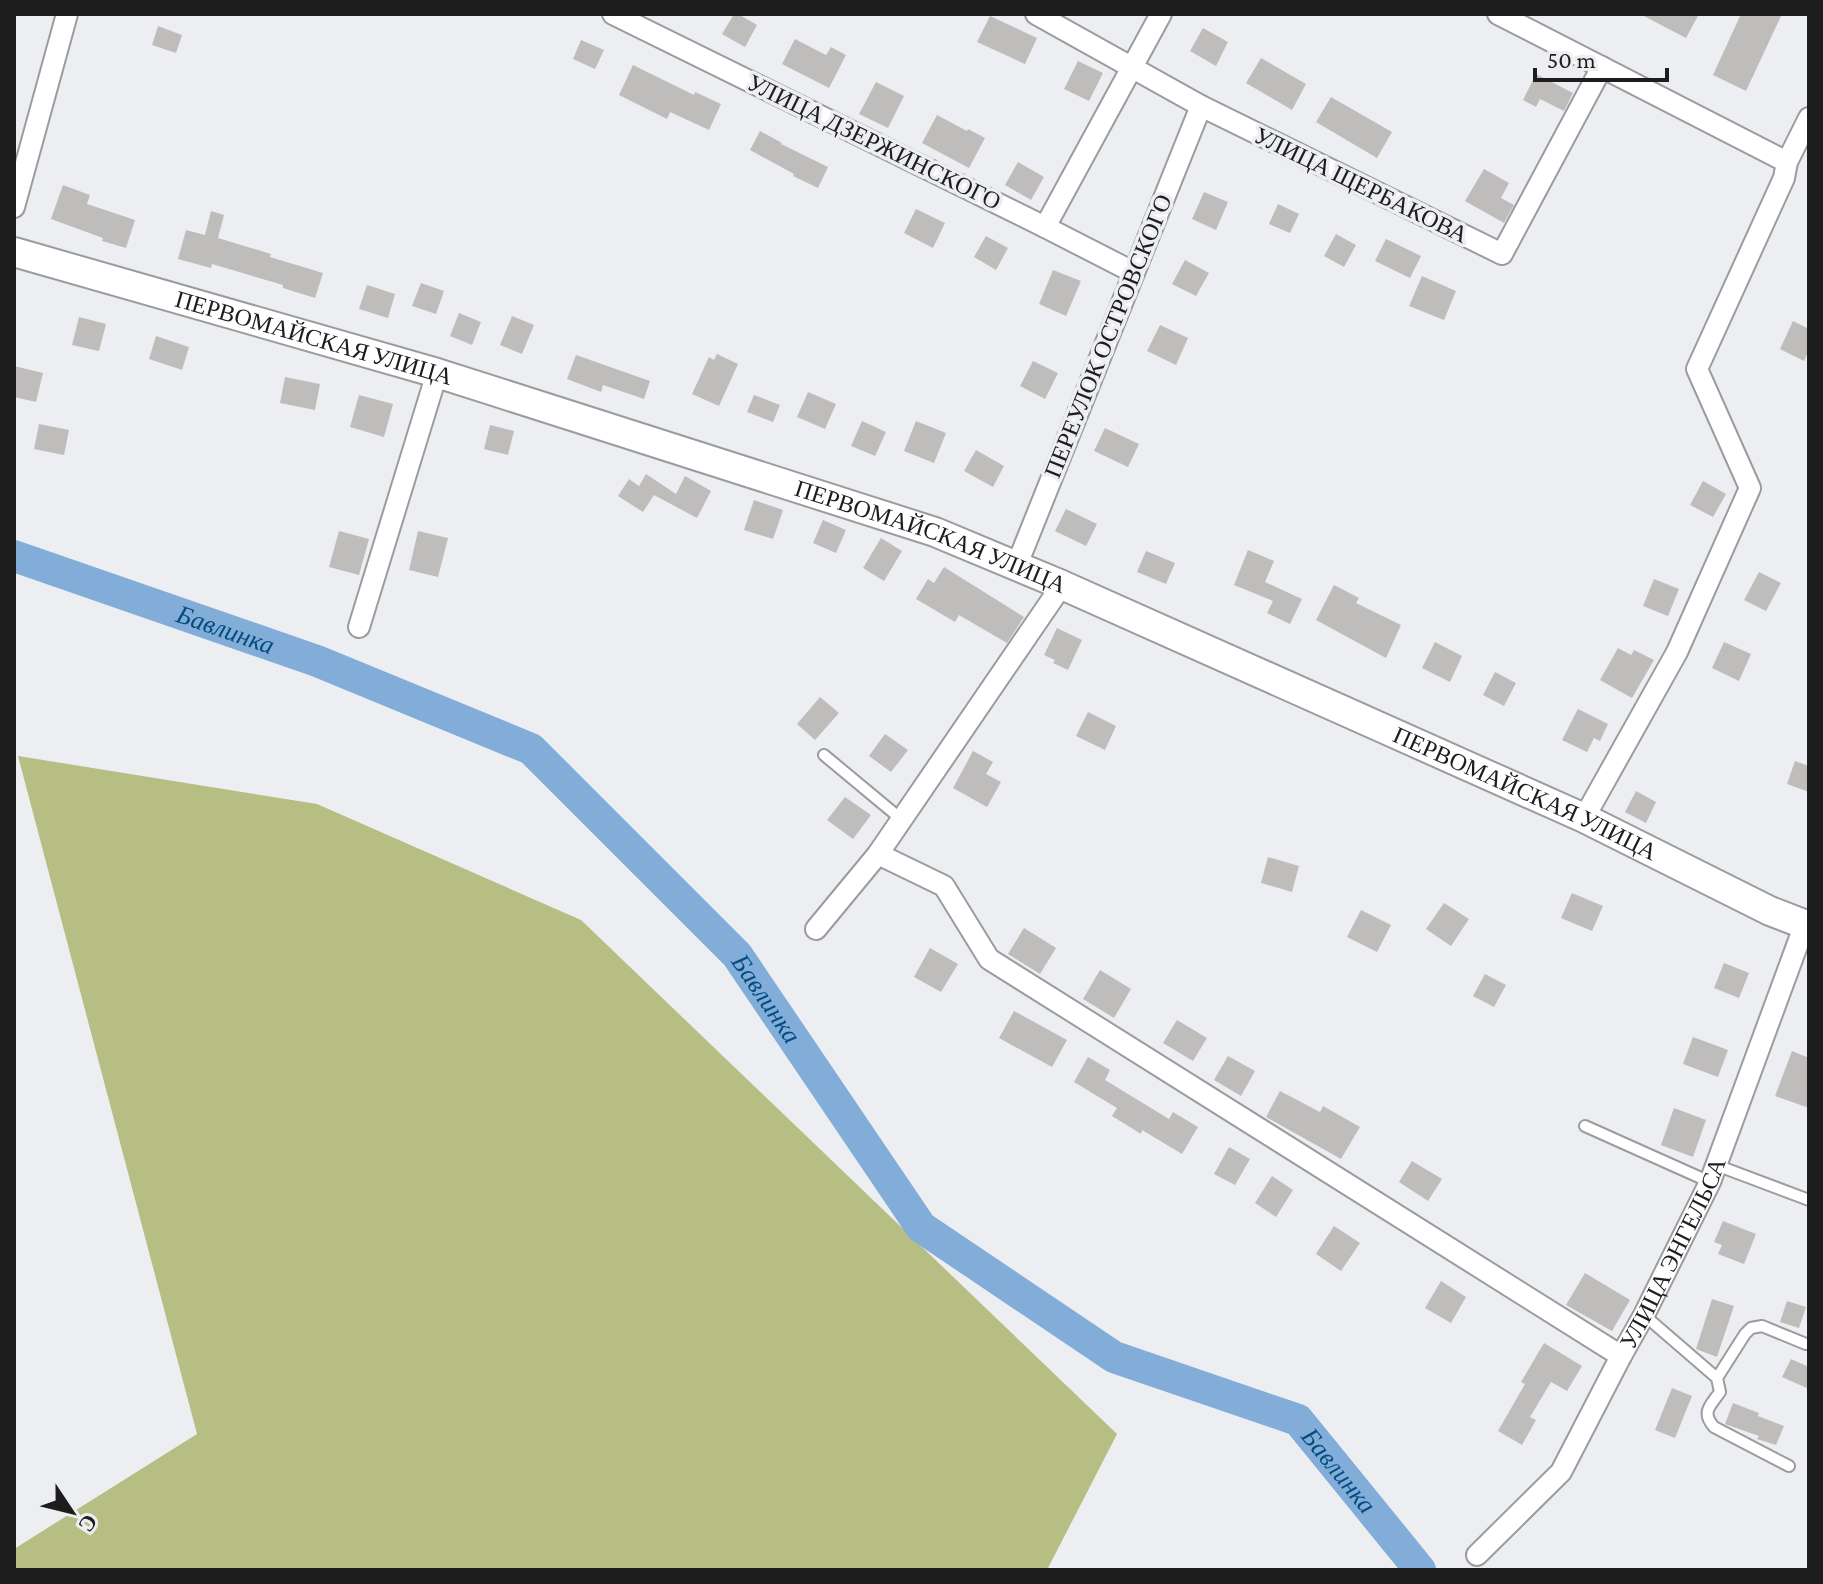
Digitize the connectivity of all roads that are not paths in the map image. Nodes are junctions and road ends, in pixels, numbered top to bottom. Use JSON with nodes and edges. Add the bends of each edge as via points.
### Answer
{"nodes":[{"id":1,"x":67,"y":14,"type":"edge"},
{"id":2,"x":613,"y":14,"type":"edge"},
{"id":3,"x":1036,"y":14,"type":"edge"},
{"id":4,"x":1161,"y":14,"type":"edge"},
{"id":5,"x":1498,"y":14,"type":"edge"},
{"id":6,"x":1602,"y":67,"type":"junction"},
{"id":7,"x":1133,"y":68,"type":"junction"},
{"id":8,"x":1201,"y":106,"type":"junction"},
{"id":9,"x":1809,"y":118,"type":"edge"},
{"id":10,"x":1787,"y":162,"type":"junction"},
{"id":11,"x":14,"y":207,"type":"edge"},
{"id":12,"x":1045,"y":227,"type":"junction"},
{"id":13,"x":14,"y":252,"type":"edge"},
{"id":14,"x":1133,"y":272,"type":"junction"},
{"id":15,"x":437,"y":373,"type":"junction"},
{"id":16,"x":1016,"y":567,"type":"junction"},
{"id":17,"x":1062,"y":585,"type":"junction"},
{"id":18,"x":359,"y":627,"type":"dead end"},
{"id":19,"x":824,"y":755,"type":"dead end"},
{"id":20,"x":1584,"y":818,"type":"junction"},
{"id":21,"x":901,"y":819,"type":"junction"},
{"id":22,"x":878,"y":854,"type":"junction"},
{"id":23,"x":1808,"y":922,"type":"edge"},
{"id":24,"x":816,"y":929,"type":"dead end"},
{"id":25,"x":1585,"y":1126,"type":"dead end"},
{"id":26,"x":1713,"y":1174,"type":"junction"},
{"id":27,"x":1809,"y":1200,"type":"edge"},
{"id":28,"x":1644,"y":1315,"type":"junction"},
{"id":29,"x":1806,"y":1344,"type":"dead end"},
{"id":30,"x":1621,"y":1356,"type":"junction"},
{"id":31,"x":1717,"y":1378,"type":"junction"},
{"id":32,"x":1789,"y":1466,"type":"dead end"},
{"id":33,"x":1477,"y":1555,"type":"dead end"}],
"edges":[{"from":1,"to":11,"type":"street"},
{"from":2,"to":12,"type":"street","name":"УЛИЦА ДЗЕРЖИНСКОГО"},
{"from":3,"to":7,"type":"street","name":"УЛИЦА ЩЕРБАКОВА"},
{"from":4,"to":7,"type":"street"},
{"from":5,"to":6,"type":"street"},
{"from":6,"to":8,"type":"street","name":"УЛИЦА ЩЕРБАКОВА","via":[[1502,254]]},
{"from":6,"to":10,"type":"street"},
{"from":7,"to":8,"type":"street","name":"УЛИЦА ЩЕРБАКОВА"},
{"from":7,"to":12,"type":"street"},
{"from":8,"to":14,"type":"street","name":"ПЕРЕУЛОК ОСТРОВСКОГО"},
{"from":9,"to":10,"type":"street"},
{"from":10,"to":20,"type":"street","via":[[1697,369],[1750,488],[1677,652]]},
{"from":12,"to":14,"type":"street","name":"УЛИЦА ДЗЕРЖИНСКОГО"},
{"from":13,"to":15,"type":"street","name":"ПЕРВОМАЙСКАЯ УЛИЦА"},
{"from":14,"to":16,"type":"street","name":"ПЕРЕУЛОК ОСТРОВСКОГО"},
{"from":15,"to":16,"type":"street","name":"ПЕРВОМАЙСКАЯ УЛИЦА","via":[[935,532]]},
{"from":15,"to":18,"type":"street"},
{"from":16,"to":17,"type":"street","name":"ПЕРВОМАЙСКАЯ УЛИЦА"},
{"from":17,"to":20,"type":"street","name":"ПЕРВОМАЙСКАЯ УЛИЦА"},
{"from":17,"to":21,"type":"street"},
{"from":19,"to":21,"type":"lane"},
{"from":20,"to":23,"type":"street","name":"ПЕРВОМАЙСКАЯ УЛИЦА","via":[[1770,911]]},
{"from":21,"to":22,"type":"street"},
{"from":22,"to":24,"type":"street"},
{"from":22,"to":30,"type":"street","via":[[944,886],[989,959]]},
{"from":23,"to":26,"type":"street","name":"УЛИЦА ЭНГЕЛЬСА"},
{"from":25,"to":26,"type":"lane"},
{"from":26,"to":27,"type":"lane"},
{"from":26,"to":28,"type":"street","name":"УЛИЦА ЭНГЕЛЬСА"},
{"from":28,"to":30,"type":"street","name":"УЛИЦА ЭНГЕЛЬСА"},
{"from":28,"to":31,"type":"lane"},
{"from":29,"to":31,"type":"lane","via":[[1762,1326],[1751,1328]]},
{"from":30,"to":33,"type":"street","name":"УЛИЦА ЭНГЕЛЬСА","via":[[1561,1472]]},
{"from":31,"to":32,"type":"lane","via":[[1720,1392],[1707,1419]]}]}
